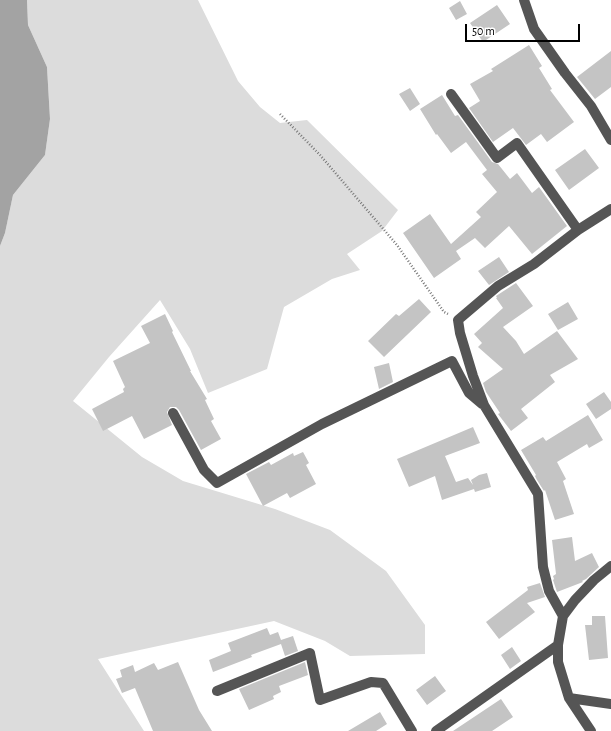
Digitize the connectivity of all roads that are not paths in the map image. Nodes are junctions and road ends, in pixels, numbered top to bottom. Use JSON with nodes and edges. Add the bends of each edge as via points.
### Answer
{"nodes":[{"id":1,"x":524,"y":0,"type":"edge"},
{"id":2,"x":451,"y":94,"type":"dead end"},
{"id":3,"x":611,"y":140,"type":"edge"},
{"id":4,"x":611,"y":209,"type":"edge"},
{"id":5,"x":578,"y":230,"type":"junction"},
{"id":6,"x":484,"y":405,"type":"junction"},
{"id":7,"x":173,"y":413,"type":"dead end"},
{"id":8,"x":611,"y":566,"type":"edge"},
{"id":9,"x":563,"y":616,"type":"junction"},
{"id":10,"x":558,"y":645,"type":"junction"},
{"id":11,"x":217,"y":690,"type":"dead end"},
{"id":12,"x":569,"y":698,"type":"junction"},
{"id":13,"x":611,"y":704,"type":"edge"},
{"id":14,"x":412,"y":731,"type":"edge"},
{"id":15,"x":436,"y":731,"type":"edge"},
{"id":16,"x":591,"y":731,"type":"edge"}],
"edges":[{"from":1,"to":3,"type":"street","via":[[534,30],[592,106]]},
{"from":2,"to":5,"type":"street","via":[[496,158],[517,143]]},
{"from":4,"to":5,"type":"street"},
{"from":5,"to":6,"type":"street","via":[[534,264],[498,286],[458,320],[473,376]]},
{"from":6,"to":7,"type":"street","via":[[470,392],[452,361],[322,424],[217,483],[204,470]]},
{"from":6,"to":9,"type":"street","via":[[538,494],[543,567],[549,591]]},
{"from":8,"to":9,"type":"street","via":[[594,580]]},
{"from":9,"to":10,"type":"street"},
{"from":10,"to":12,"type":"street","via":[[558,662]]},
{"from":10,"to":15,"type":"street"},
{"from":11,"to":14,"type":"street","via":[[310,653],[320,700],[370,682],[384,683]]},
{"from":12,"to":13,"type":"street"},
{"from":12,"to":16,"type":"street"}]}
